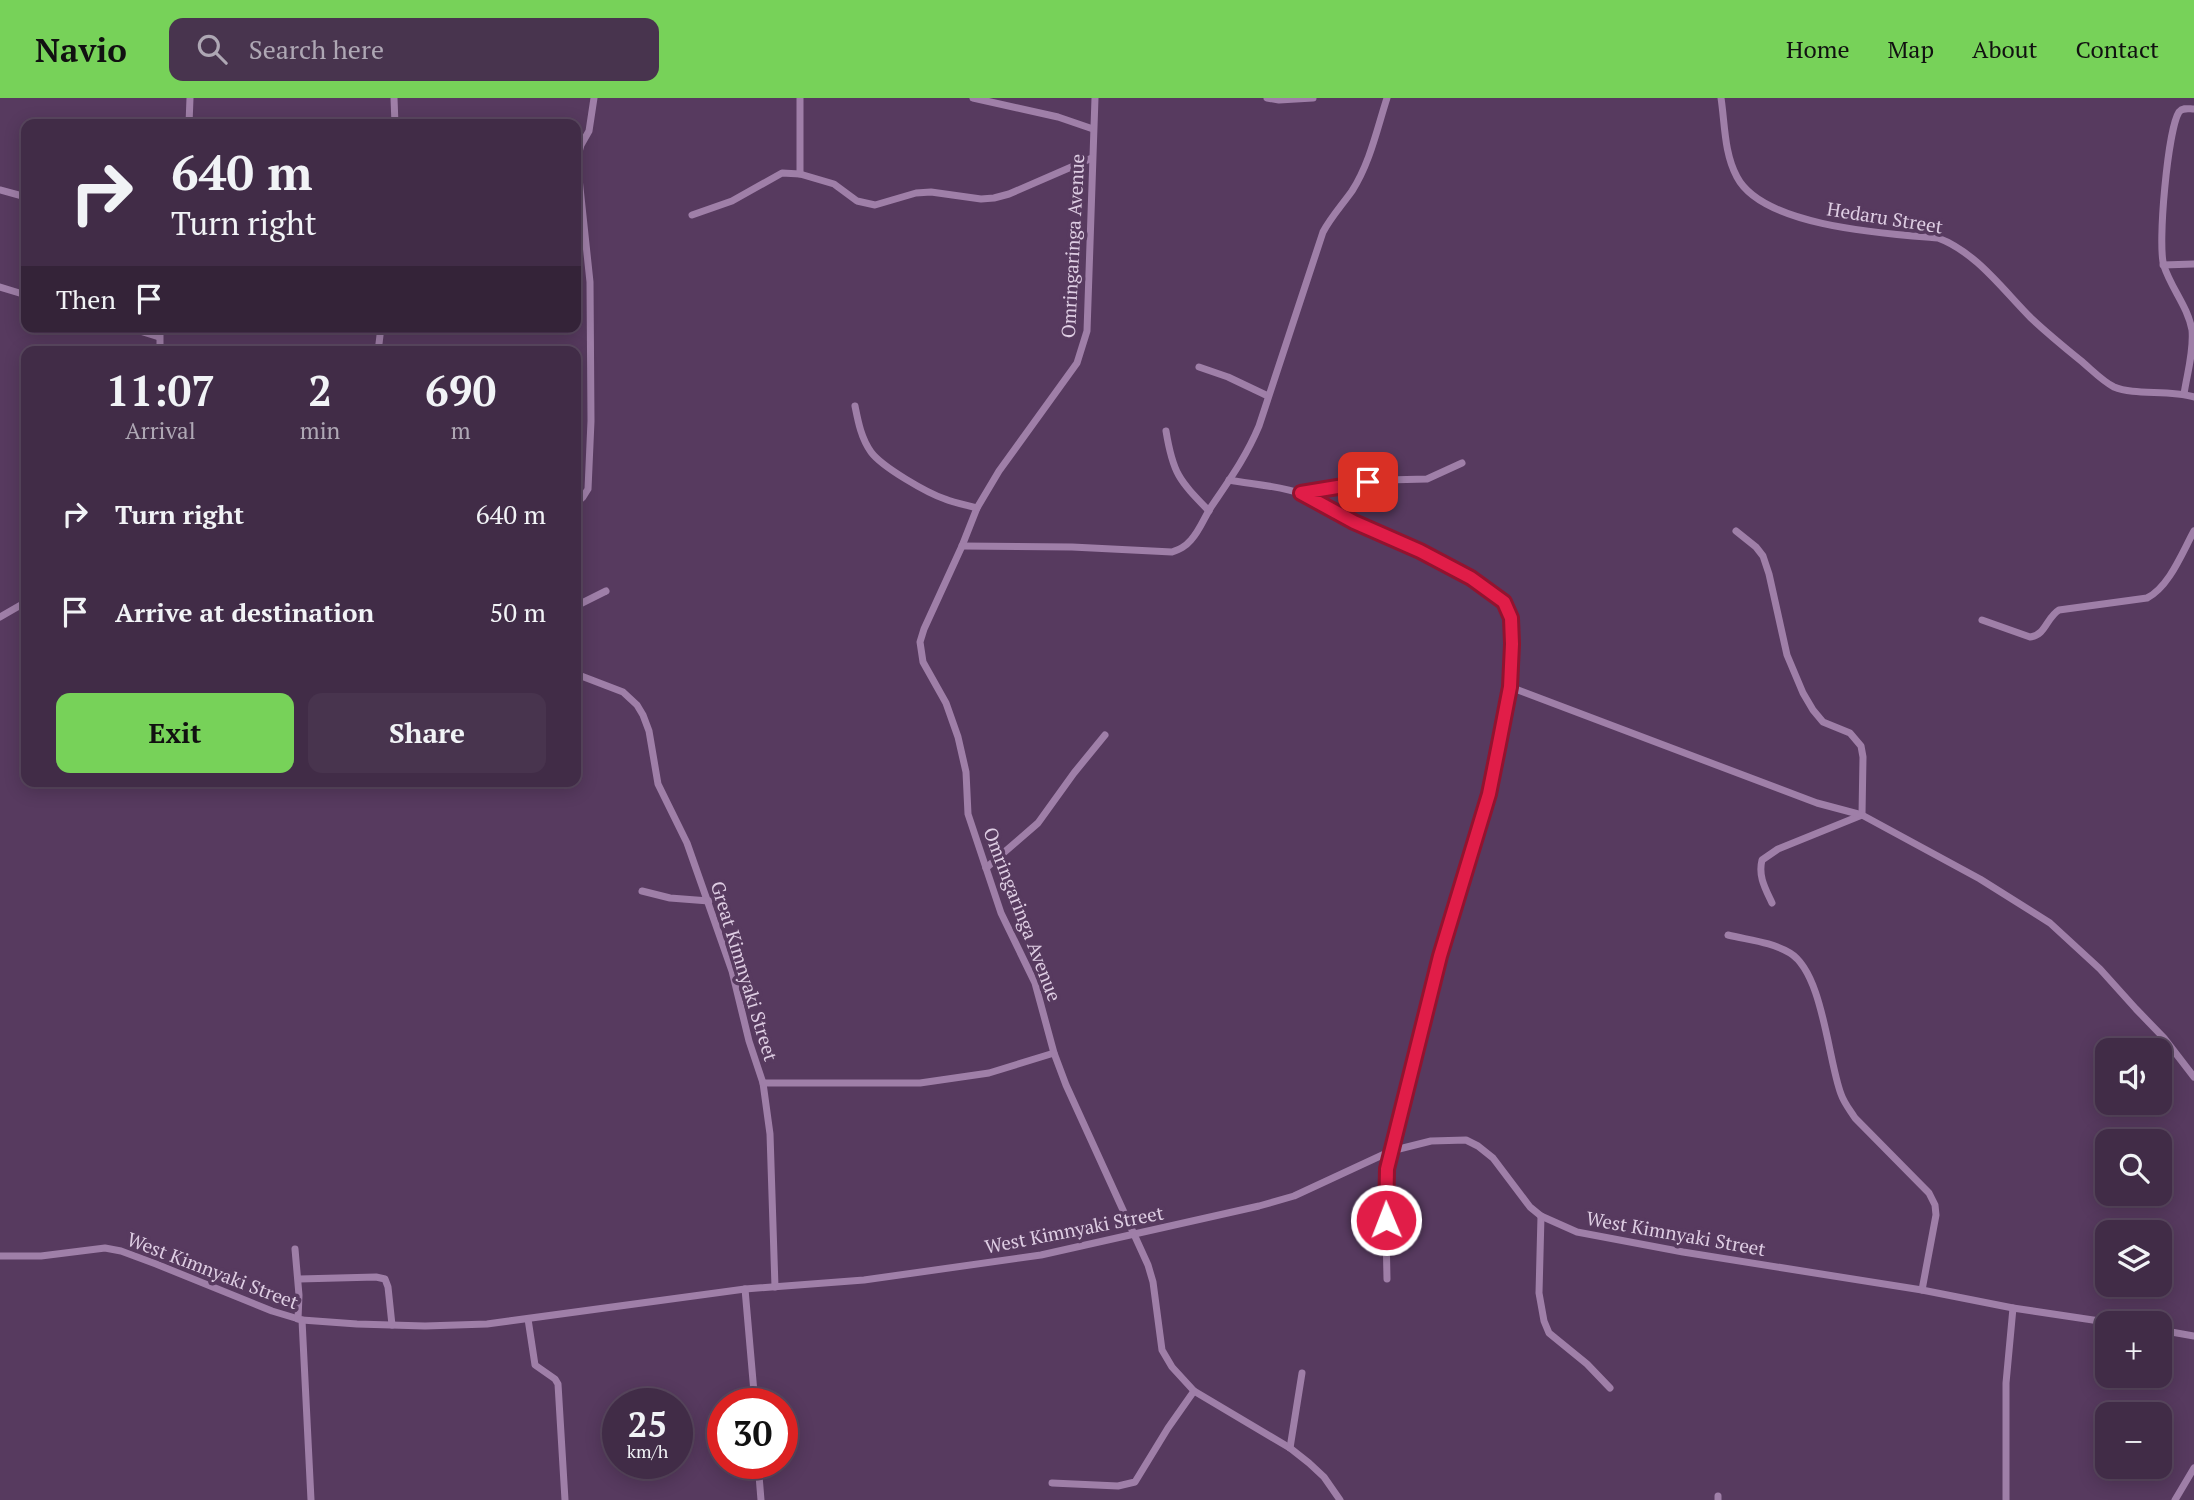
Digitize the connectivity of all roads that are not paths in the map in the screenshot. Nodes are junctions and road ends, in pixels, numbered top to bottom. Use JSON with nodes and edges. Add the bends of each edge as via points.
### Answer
{"nodes":[{"id":1,"x":191,"y":98,"type":"edge"},
{"id":2,"x":394,"y":98,"type":"edge"},
{"id":3,"x":594,"y":98,"type":"edge"},
{"id":4,"x":800,"y":98,"type":"edge"},
{"id":5,"x":973,"y":98,"type":"edge"},
{"id":6,"x":1095,"y":98,"type":"edge"},
{"id":7,"x":1267,"y":98,"type":"edge"},
{"id":8,"x":1312,"y":98,"type":"edge"},
{"id":9,"x":1387,"y":98,"type":"edge"},
{"id":10,"x":1721,"y":98,"type":"edge"},
{"id":11,"x":2194,"y":109,"type":"edge"},
{"id":12,"x":189,"y":119,"type":"edge"},
{"id":13,"x":395,"y":119,"type":"edge"},
{"id":14,"x":1094,"y":128,"type":"junction"},
{"id":15,"x":581,"y":143,"type":"edge"},
{"id":16,"x":1092,"y":158,"type":"junction"},
{"id":17,"x":800,"y":174,"type":"junction"},
{"id":18,"x":0,"y":190,"type":"edge"},
{"id":19,"x":21,"y":196,"type":"edge"},
{"id":20,"x":581,"y":197,"type":"edge"},
{"id":21,"x":692,"y":215,"type":"dead end"},
{"id":22,"x":2194,"y":264,"type":"edge"},
{"id":23,"x":2163,"y":265,"type":"junction"},
{"id":24,"x":0,"y":287,"type":"edge"},
{"id":25,"x":21,"y":293,"type":"edge"},
{"id":26,"x":146,"y":333,"type":"edge"},
{"id":27,"x":159,"y":333,"type":"edge"},
{"id":28,"x":159,"y":337,"type":"junction"},
{"id":29,"x":160,"y":346,"type":"edge"},
{"id":30,"x":1199,"y":367,"type":"dead end"},
{"id":31,"x":2184,"y":394,"type":"junction"},
{"id":32,"x":1268,"y":396,"type":"junction"},
{"id":33,"x":2194,"y":397,"type":"edge"},
{"id":34,"x":855,"y":405,"type":"dead end"},
{"id":35,"x":1166,"y":431,"type":"dead end"},
{"id":36,"x":1462,"y":463,"type":"dead end"},
{"id":37,"x":1229,"y":480,"type":"junction"},
{"id":38,"x":1301,"y":493,"type":"junction"},
{"id":39,"x":581,"y":499,"type":"edge"},
{"id":40,"x":977,"y":508,"type":"junction"},
{"id":41,"x":1209,"y":511,"type":"junction"},
{"id":42,"x":1737,"y":531,"type":"dead end"},
{"id":43,"x":2194,"y":531,"type":"edge"},
{"id":44,"x":962,"y":546,"type":"junction"},
{"id":45,"x":606,"y":591,"type":"dead end"},
{"id":46,"x":581,"y":604,"type":"edge"},
{"id":47,"x":21,"y":605,"type":"edge"},
{"id":48,"x":0,"y":617,"type":"edge"},
{"id":49,"x":1982,"y":620,"type":"dead end"},
{"id":50,"x":581,"y":676,"type":"edge"},
{"id":51,"x":1510,"y":687,"type":"junction"},
{"id":52,"x":1105,"y":735,"type":"dead end"},
{"id":53,"x":1863,"y":815,"type":"junction"},
{"id":54,"x":986,"y":867,"type":"junction"},
{"id":55,"x":642,"y":891,"type":"dead end"},
{"id":56,"x":709,"y":901,"type":"junction"},
{"id":57,"x":1772,"y":903,"type":"dead end"},
{"id":58,"x":1728,"y":935,"type":"dead end"},
{"id":59,"x":1054,"y":1053,"type":"junction"},
{"id":60,"x":2194,"y":1077,"type":"edge"},
{"id":61,"x":763,"y":1083,"type":"junction"},
{"id":62,"x":1391,"y":1151,"type":"junction"},
{"id":63,"x":1541,"y":1216,"type":"junction"},
{"id":64,"x":1134,"y":1233,"type":"junction"},
{"id":65,"x":295,"y":1250,"type":"dead end"},
{"id":66,"x":0,"y":1256,"type":"edge"},
{"id":67,"x":299,"y":1279,"type":"junction"},
{"id":68,"x":1387,"y":1279,"type":"dead end"},
{"id":69,"x":775,"y":1287,"type":"junction"},
{"id":70,"x":745,"y":1289,"type":"junction"},
{"id":71,"x":1923,"y":1290,"type":"junction"},
{"id":72,"x":2013,"y":1308,"type":"junction"},
{"id":73,"x":528,"y":1319,"type":"junction"},
{"id":74,"x":300,"y":1320,"type":"junction"},
{"id":75,"x":2095,"y":1320,"type":"edge"},
{"id":76,"x":392,"y":1325,"type":"junction"},
{"id":77,"x":2172,"y":1333,"type":"edge"},
{"id":78,"x":2194,"y":1336,"type":"edge"},
{"id":79,"x":1302,"y":1373,"type":"dead end"},
{"id":80,"x":754,"y":1388,"type":"edge"},
{"id":81,"x":1610,"y":1388,"type":"dead end"},
{"id":82,"x":1194,"y":1391,"type":"junction"},
{"id":83,"x":1290,"y":1448,"type":"junction"},
{"id":84,"x":2194,"y":1468,"type":"edge"},
{"id":85,"x":759,"y":1479,"type":"edge"},
{"id":86,"x":1052,"y":1483,"type":"dead end"},
{"id":87,"x":312,"y":1500,"type":"edge"},
{"id":88,"x":565,"y":1500,"type":"edge"},
{"id":89,"x":761,"y":1500,"type":"edge"},
{"id":90,"x":1340,"y":1500,"type":"edge"},
{"id":91,"x":2006,"y":1500,"type":"edge"},
{"id":92,"x":2175,"y":1500,"type":"edge"}],
"edges":[{"from":1,"to":12,"type":"street"},
{"from":2,"to":13,"type":"street"},
{"from":3,"to":15,"type":"street","via":[[589,131]]},
{"from":4,"to":17,"type":"street"},
{"from":5,"to":14,"type":"street"},
{"from":6,"to":14,"type":"street","name":"Omringaringa Avenue"},
{"from":7,"to":8,"type":"street"},
{"from":9,"to":32,"type":"street","via":[[1368,160],[1323,232]]},
{"from":10,"to":31,"type":"street","name":"Hedaru Street","via":[[1728,153],[1737,178],[1749,193],[1820,223],[1938,238],[1952,244],[2114,387]]},
{"from":11,"to":23,"type":"street","via":[[2179,111],[2170,149],[2161,235]]},
{"from":14,"to":16,"type":"street","name":"Omringaringa Avenue"},
{"from":16,"to":17,"type":"street","via":[[994,198],[931,192],[875,205],[858,201],[834,184]]},
{"from":16,"to":40,"type":"street","name":"Omringaringa Avenue","via":[[1091,271],[1083,348]]},
{"from":17,"to":21,"type":"street","via":[[782,173],[732,201]]},
{"from":18,"to":19,"type":"street"},
{"from":20,"to":39,"type":"street","via":[[589,273],[591,421],[587,489]]},
{"from":22,"to":23,"type":"street"},
{"from":23,"to":31,"type":"street","via":[[2192,329]]},
{"from":24,"to":25,"type":"street"},
{"from":26,"to":28,"type":"street"},
{"from":27,"to":28,"type":"street"},
{"from":28,"to":29,"type":"street"},
{"from":30,"to":32,"type":"street"},
{"from":31,"to":33,"type":"street","name":"Hedaru Street"},
{"from":32,"to":37,"type":"street","via":[[1248,453]]},
{"from":34,"to":40,"type":"street","via":[[865,441],[882,463],[931,493]]},
{"from":35,"to":41,"type":"street","via":[[1174,470]]},
{"from":36,"to":38,"type":"street","via":[[1427,479],[1386,480]]},
{"from":37,"to":38,"type":"street"},
{"from":37,"to":41,"type":"street"},
{"from":38,"to":51,"type":"street","via":[[1471,578],[1504,602],[1511,618]]},
{"from":40,"to":44,"type":"street","name":"Omringaringa Avenue"},
{"from":41,"to":44,"type":"street","via":[[1189,542],[1172,552]]},
{"from":42,"to":53,"type":"street","via":[[1763,556],[1787,655],[1812,710],[1823,722],[1850,733],[1861,746]]},
{"from":43,"to":49,"type":"street","via":[[2169,575],[2147,598],[2059,610],[2036,637]]},
{"from":44,"to":54,"type":"street","name":"Omringaringa Avenue","via":[[920,642],[923,662],[946,703],[958,737],[968,814]]},
{"from":45,"to":46,"type":"street"},
{"from":47,"to":48,"type":"street"},
{"from":50,"to":56,"type":"street","name":"Great Kimnyaki Street","via":[[623,692],[643,715],[658,784]]},
{"from":51,"to":53,"type":"street","via":[[1816,803]]},
{"from":51,"to":62,"type":"street","via":[[1489,794],[1437,968]]},
{"from":52,"to":54,"type":"street","via":[[1041,820]]},
{"from":53,"to":57,"type":"street","via":[[1764,857],[1760,872]]},
{"from":53,"to":60,"type":"street","via":[[2050,923],[2101,969]]},
{"from":54,"to":59,"type":"street","name":"Omringaringa Avenue","via":[[1006,926],[1035,983]]},
{"from":55,"to":56,"type":"street"},
{"from":56,"to":61,"type":"street","name":"Great Kimnyaki Street"},
{"from":58,"to":71,"type":"street","via":[[1776,946],[1802,964],[1848,1107],[1929,1194],[1936,1215]]},
{"from":59,"to":61,"type":"street","via":[[989,1073],[920,1083]]},
{"from":59,"to":64,"type":"street","name":"Omringaringa Avenue"},
{"from":61,"to":69,"type":"street","name":"Great Kimnyaki Street","via":[[770,1134]]},
{"from":62,"to":63,"type":"street","name":"West Kimnyaki Street","via":[[1431,1141],[1466,1140],[1493,1158]]},
{"from":62,"to":64,"type":"street","name":"West Kimnyaki Street","via":[[1294,1195]]},
{"from":62,"to":68,"type":"street","via":[[1385,1181]]},
{"from":63,"to":71,"type":"street","name":"West Kimnyaki Street","via":[[1593,1236]]},
{"from":63,"to":81,"type":"street","via":[[1539,1293],[1544,1321],[1549,1333]]},
{"from":64,"to":69,"type":"street","name":"West Kimnyaki Street","via":[[1041,1255],[864,1280]]},
{"from":64,"to":82,"type":"street","name":"Omringaringa Avenue","via":[[1153,1282],[1162,1350]]},
{"from":65,"to":67,"type":"street"},
{"from":66,"to":74,"type":"street","name":"West Kimnyaki Street","via":[[41,1256],[92,1248],[121,1251]]},
{"from":67,"to":74,"type":"street"},
{"from":67,"to":76,"type":"street","via":[[385,1279]]},
{"from":69,"to":70,"type":"street","name":"West Kimnyaki Street"},
{"from":70,"to":73,"type":"street","name":"West Kimnyaki Street"},
{"from":70,"to":80,"type":"street"},
{"from":71,"to":72,"type":"street","name":"West Kimnyaki Street"},
{"from":72,"to":75,"type":"street","name":"West Kimnyaki Street"},
{"from":72,"to":91,"type":"street","via":[[2006,1392]]},
{"from":73,"to":76,"type":"street","name":"West Kimnyaki Street"},
{"from":73,"to":88,"type":"street","via":[[535,1365],[558,1384]]},
{"from":74,"to":76,"type":"street","name":"West Kimnyaki Street"},
{"from":74,"to":87,"type":"street"},
{"from":77,"to":78,"type":"street"},
{"from":79,"to":83,"type":"street"},
{"from":82,"to":83,"type":"street","name":"Omringaringa Avenue"},
{"from":82,"to":86,"type":"street","via":[[1135,1482],[1118,1486]]},
{"from":83,"to":90,"type":"street","name":"Omringaringa Avenue","via":[[1324,1477]]},
{"from":84,"to":92,"type":"street"},
{"from":85,"to":89,"type":"street"}]}
